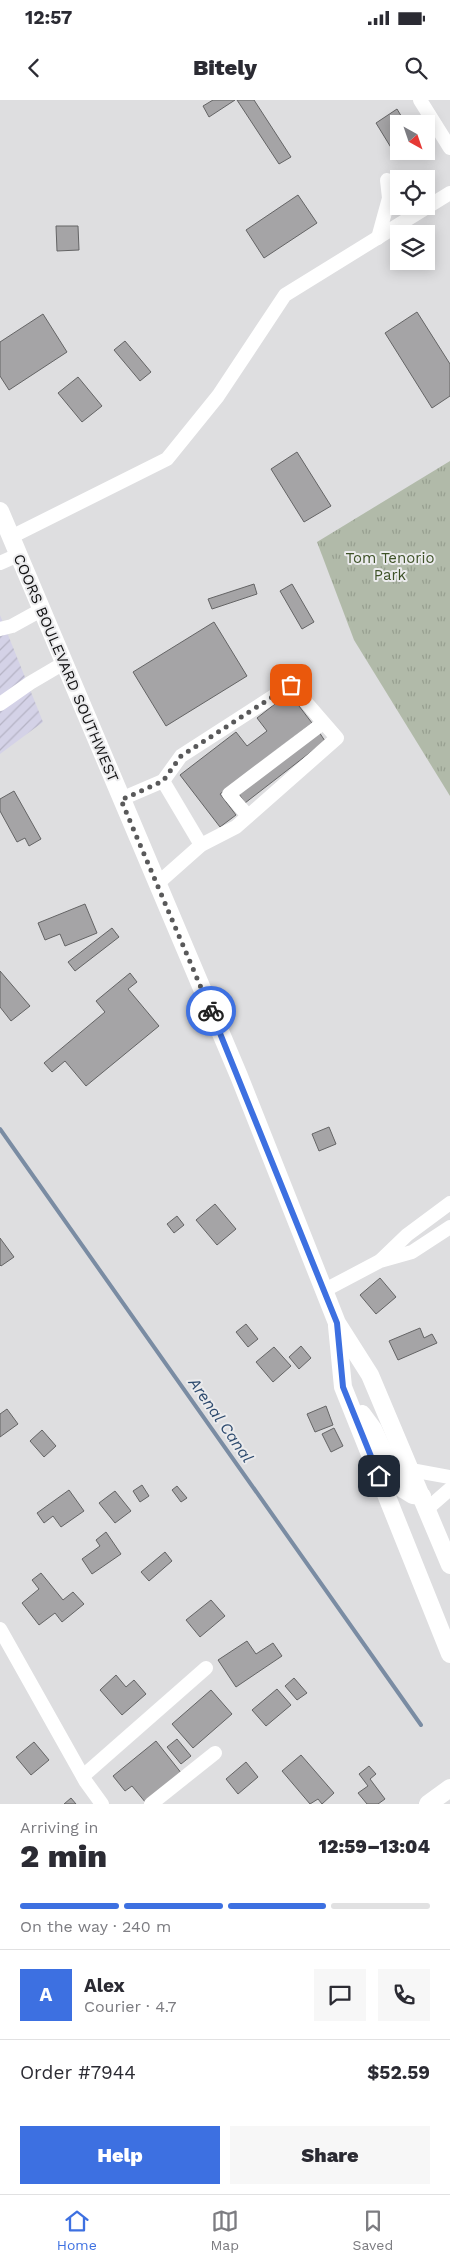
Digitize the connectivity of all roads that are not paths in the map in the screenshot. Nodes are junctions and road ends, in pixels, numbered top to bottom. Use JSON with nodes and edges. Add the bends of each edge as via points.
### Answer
{"nodes":[{"id":1,"x":420,"y":100,"type":"edge"},
{"id":2,"x":450,"y":148,"type":"edge"},
{"id":3,"x":386,"y":180,"type":"dead end"},
{"id":4,"x":450,"y":193,"type":"edge"},
{"id":5,"x":378,"y":238,"type":"junction"},
{"id":6,"x":0,"y":511,"type":"edge"},
{"id":7,"x":11,"y":537,"type":"junction"},
{"id":8,"x":18,"y":555,"type":"junction"},
{"id":9,"x":0,"y":563,"type":"edge"},
{"id":10,"x":40,"y":610,"type":"junction"},
{"id":11,"x":0,"y":629,"type":"edge"},
{"id":12,"x":64,"y":664,"type":"junction"},
{"id":13,"x":0,"y":704,"type":"edge"},
{"id":14,"x":323,"y":723,"type":"junction"},
{"id":15,"x":163,"y":781,"type":"junction"},
{"id":16,"x":121,"y":800,"type":"junction"},
{"id":17,"x":248,"y":816,"type":"junction"},
{"id":18,"x":201,"y":845,"type":"junction"},
{"id":19,"x":157,"y":884,"type":"junction"},
{"id":20,"x":450,"y":1203,"type":"edge"},
{"id":21,"x":450,"y":1227,"type":"edge"},
{"id":22,"x":380,"y":1261,"type":"junction"},
{"id":23,"x":325,"y":1290,"type":"junction"},
{"id":24,"x":337,"y":1323,"type":"junction"},
{"id":25,"x":343,"y":1387,"type":"junction"},
{"id":26,"x":411,"y":1470,"type":"junction"},
{"id":27,"x":450,"y":1477,"type":"edge"},
{"id":28,"x":450,"y":1489,"type":"edge"},
{"id":29,"x":424,"y":1502,"type":"junction"},
{"id":30,"x":450,"y":1565,"type":"edge"},
{"id":31,"x":0,"y":1629,"type":"edge"},
{"id":32,"x":450,"y":1654,"type":"edge"},
{"id":33,"x":206,"y":1668,"type":"dead end"},
{"id":34,"x":215,"y":1753,"type":"dead end"},
{"id":35,"x":83,"y":1776,"type":"junction"},
{"id":36,"x":450,"y":1788,"type":"edge"},
{"id":37,"x":102,"y":1804,"type":"edge"},
{"id":38,"x":151,"y":1804,"type":"edge"},
{"id":39,"x":428,"y":1804,"type":"edge"}],
"edges":[{"from":1,"to":2,"type":"street"},
{"from":3,"to":5,"type":"street","via":[[390,198]]},
{"from":4,"to":5,"type":"street"},
{"from":5,"to":7,"type":"street","via":[[285,295],[218,396],[166,459]]},
{"from":6,"to":7,"type":"main road","name":"COORS BOULEVARD SOUTHWEST"},
{"from":7,"to":8,"type":"main road","name":"COORS BOULEVARD SOUTHWEST"},
{"from":8,"to":9,"type":"street"},
{"from":8,"to":10,"type":"main road","name":"COORS BOULEVARD SOUTHWEST"},
{"from":10,"to":11,"type":"street"},
{"from":10,"to":12,"type":"main road","name":"COORS BOULEVARD SOUTHWEST"},
{"from":12,"to":13,"type":"street"},
{"from":12,"to":16,"type":"main road","name":"COORS BOULEVARD SOUTHWEST"},
{"from":14,"to":15,"type":"street","via":[[291,685],[181,756]]},
{"from":14,"to":17,"type":"street","via":[[337,738]]},
{"from":14,"to":17,"type":"street","via":[[228,794]]},
{"from":15,"to":16,"type":"street"},
{"from":15,"to":18,"type":"street"},
{"from":16,"to":19,"type":"main road","name":"COORS BOULEVARD SOUTHWEST"},
{"from":17,"to":18,"type":"street","via":[[236,827]]},
{"from":18,"to":19,"type":"street"},
{"from":19,"to":23,"type":"main road","name":"COORS BOULEVARD SOUTHWEST"},
{"from":20,"to":22,"type":"street","via":[[407,1235]]},
{"from":21,"to":22,"type":"street","via":[[412,1252]]},
{"from":22,"to":23,"type":"street"},
{"from":23,"to":24,"type":"main road","name":"COORS BOULEVARD SOUTHWEST"},
{"from":24,"to":25,"type":"main road","name":"COORS BOULEVARD SOUTHWEST"},
{"from":24,"to":26,"type":"main road","name":"COORS BOULEVARD SOUTHWEST","via":[[370,1375]]},
{"from":25,"to":29,"type":"main road","via":[[373,1429],[400,1487]]},
{"from":25,"to":32,"type":"main road","name":"COORS BOULEVARD SOUTHWEST"},
{"from":26,"to":27,"type":"street"},
{"from":26,"to":29,"type":"main road","name":"COORS BOULEVARD SOUTHWEST"},
{"from":28,"to":29,"type":"street"},
{"from":29,"to":30,"type":"main road","name":"COORS BOULEVARD SOUTHWEST"},
{"from":31,"to":35,"type":"street"},
{"from":33,"to":35,"type":"street"},
{"from":34,"to":38,"type":"street"},
{"from":35,"to":37,"type":"street"},
{"from":36,"to":39,"type":"main road"}]}
